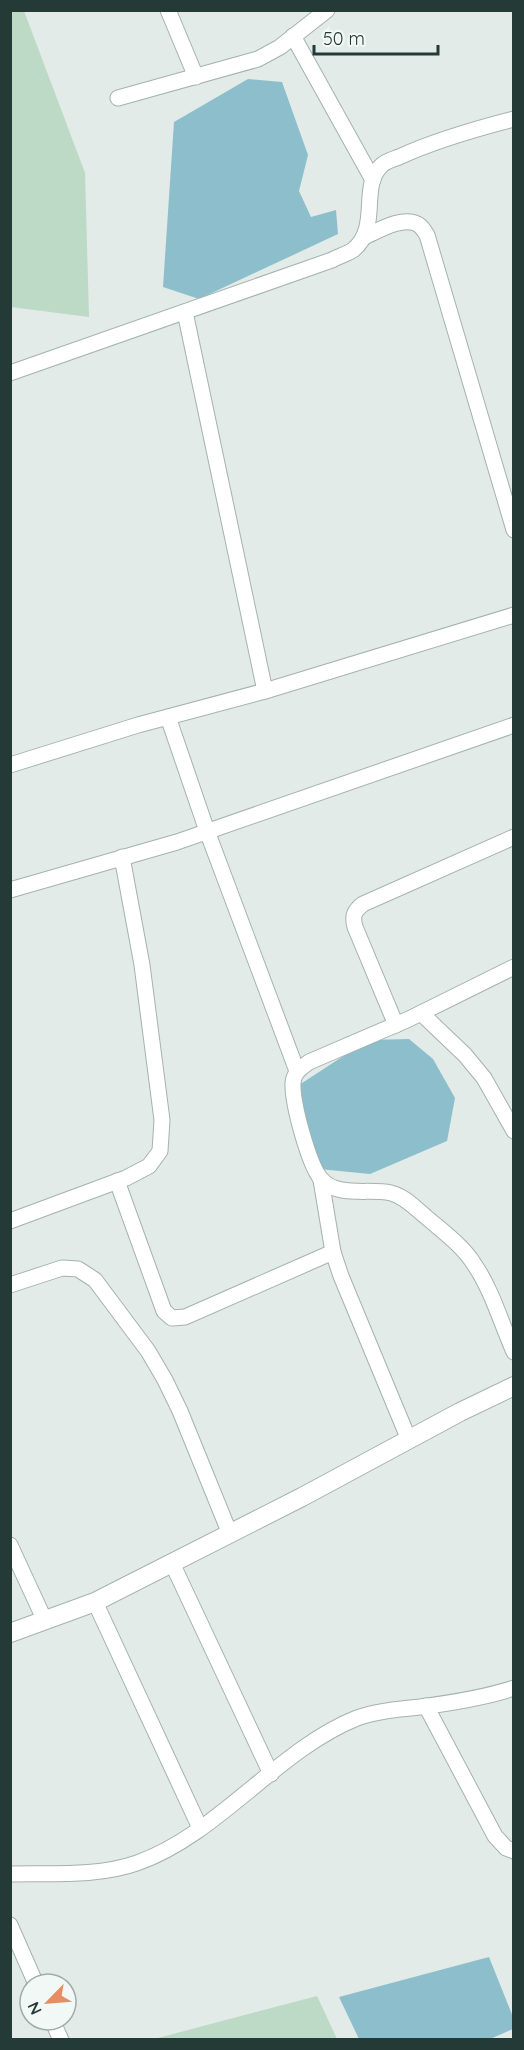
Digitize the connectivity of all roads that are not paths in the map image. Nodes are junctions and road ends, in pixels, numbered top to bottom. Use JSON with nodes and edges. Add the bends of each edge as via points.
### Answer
{"nodes":[{"id":1,"x":168,"y":10,"type":"edge"},
{"id":2,"x":327,"y":10,"type":"edge"},
{"id":3,"x":293,"y":36,"type":"junction"},
{"id":4,"x":196,"y":77,"type":"junction"},
{"id":5,"x":118,"y":98,"type":"dead end"},
{"id":6,"x":513,"y":119,"type":"edge"},
{"id":7,"x":373,"y":180,"type":"junction"},
{"id":8,"x":364,"y":237,"type":"junction"},
{"id":9,"x":185,"y":312,"type":"junction"},
{"id":10,"x":10,"y":373,"type":"edge"},
{"id":11,"x":513,"y":530,"type":"edge"},
{"id":12,"x":513,"y":615,"type":"edge"},
{"id":13,"x":265,"y":691,"type":"junction"},
{"id":14,"x":168,"y":717,"type":"junction"},
{"id":15,"x":513,"y":724,"type":"edge"},
{"id":16,"x":10,"y":765,"type":"edge"},
{"id":17,"x":207,"y":831,"type":"junction"},
{"id":18,"x":513,"y":837,"type":"edge"},
{"id":19,"x":122,"y":857,"type":"junction"},
{"id":20,"x":10,"y":890,"type":"edge"},
{"id":21,"x":513,"y":967,"type":"edge"},
{"id":22,"x":421,"y":1013,"type":"junction"},
{"id":23,"x":396,"y":1025,"type":"junction"},
{"id":24,"x":297,"y":1071,"type":"junction"},
{"id":25,"x":508,"y":1107,"type":"edge"},
{"id":26,"x":513,"y":1131,"type":"edge"},
{"id":27,"x":321,"y":1180,"type":"junction"},
{"id":28,"x":117,"y":1181,"type":"junction"},
{"id":29,"x":10,"y":1221,"type":"edge"},
{"id":30,"x":333,"y":1252,"type":"junction"},
{"id":31,"x":10,"y":1285,"type":"edge"},
{"id":32,"x":513,"y":1352,"type":"edge"},
{"id":33,"x":513,"y":1386,"type":"edge"},
{"id":34,"x":409,"y":1440,"type":"junction"},
{"id":35,"x":230,"y":1534,"type":"junction"},
{"id":36,"x":10,"y":1545,"type":"edge"},
{"id":37,"x":172,"y":1563,"type":"junction"},
{"id":38,"x":95,"y":1602,"type":"junction"},
{"id":39,"x":45,"y":1621,"type":"junction"},
{"id":40,"x":10,"y":1633,"type":"edge"},
{"id":41,"x":513,"y":1688,"type":"edge"},
{"id":42,"x":426,"y":1706,"type":"junction"},
{"id":43,"x":271,"y":1774,"type":"junction"},
{"id":44,"x":200,"y":1828,"type":"junction"},
{"id":45,"x":513,"y":1851,"type":"edge"},
{"id":46,"x":10,"y":1874,"type":"edge"},
{"id":47,"x":10,"y":1925,"type":"edge"},
{"id":48,"x":31,"y":1972,"type":"edge"}],
"edges":[{"from":1,"to":4,"type":"street"},
{"from":2,"to":3,"type":"street"},
{"from":3,"to":4,"type":"street","via":[[258,59]]},
{"from":3,"to":7,"type":"street"},
{"from":4,"to":5,"type":"street"},
{"from":6,"to":7,"type":"street","via":[[409,152],[382,165]]},
{"from":7,"to":8,"type":"street"},
{"from":8,"to":9,"type":"street","via":[[353,250],[332,260]]},
{"from":8,"to":11,"type":"street","via":[[398,223],[412,222],[427,235]]},
{"from":9,"to":10,"type":"street"},
{"from":9,"to":13,"type":"street"},
{"from":12,"to":13,"type":"street"},
{"from":13,"to":14,"type":"street"},
{"from":14,"to":16,"type":"street"},
{"from":14,"to":17,"type":"street"},
{"from":15,"to":17,"type":"street"},
{"from":17,"to":19,"type":"street"},
{"from":17,"to":24,"type":"street"},
{"from":18,"to":23,"type":"street","via":[[356,909],[355,927]]},
{"from":19,"to":20,"type":"street"},
{"from":19,"to":28,"type":"street","via":[[142,965],[162,1120],[160,1151],[149,1166]]},
{"from":21,"to":22,"type":"street"},
{"from":22,"to":23,"type":"street"},
{"from":22,"to":25,"type":"street","via":[[465,1055]]},
{"from":23,"to":24,"type":"street","via":[[309,1062]]},
{"from":24,"to":27,"type":"street","via":[[293,1082],[295,1106]]},
{"from":25,"to":26,"type":"street"},
{"from":27,"to":30,"type":"street"},
{"from":27,"to":32,"type":"street","via":[[332,1189],[393,1193],[449,1237],[475,1264]]},
{"from":28,"to":29,"type":"street"},
{"from":28,"to":30,"type":"street","via":[[164,1311],[172,1318],[184,1317]]},
{"from":30,"to":34,"type":"street"},
{"from":31,"to":35,"type":"street","via":[[62,1268],[78,1269],[95,1280],[165,1380]]},
{"from":33,"to":34,"type":"street"},
{"from":34,"to":35,"type":"street"},
{"from":35,"to":37,"type":"street"},
{"from":36,"to":39,"type":"street"},
{"from":37,"to":38,"type":"street"},
{"from":37,"to":43,"type":"street"},
{"from":38,"to":39,"type":"street"},
{"from":38,"to":44,"type":"street"},
{"from":39,"to":40,"type":"street"},
{"from":41,"to":42,"type":"street"},
{"from":42,"to":43,"type":"street","via":[[359,1717],[324,1733]]},
{"from":42,"to":45,"type":"street","via":[[495,1836]]},
{"from":43,"to":44,"type":"street"},
{"from":44,"to":46,"type":"street","via":[[167,1849],[105,1872]]},
{"from":47,"to":48,"type":"street"}]}
